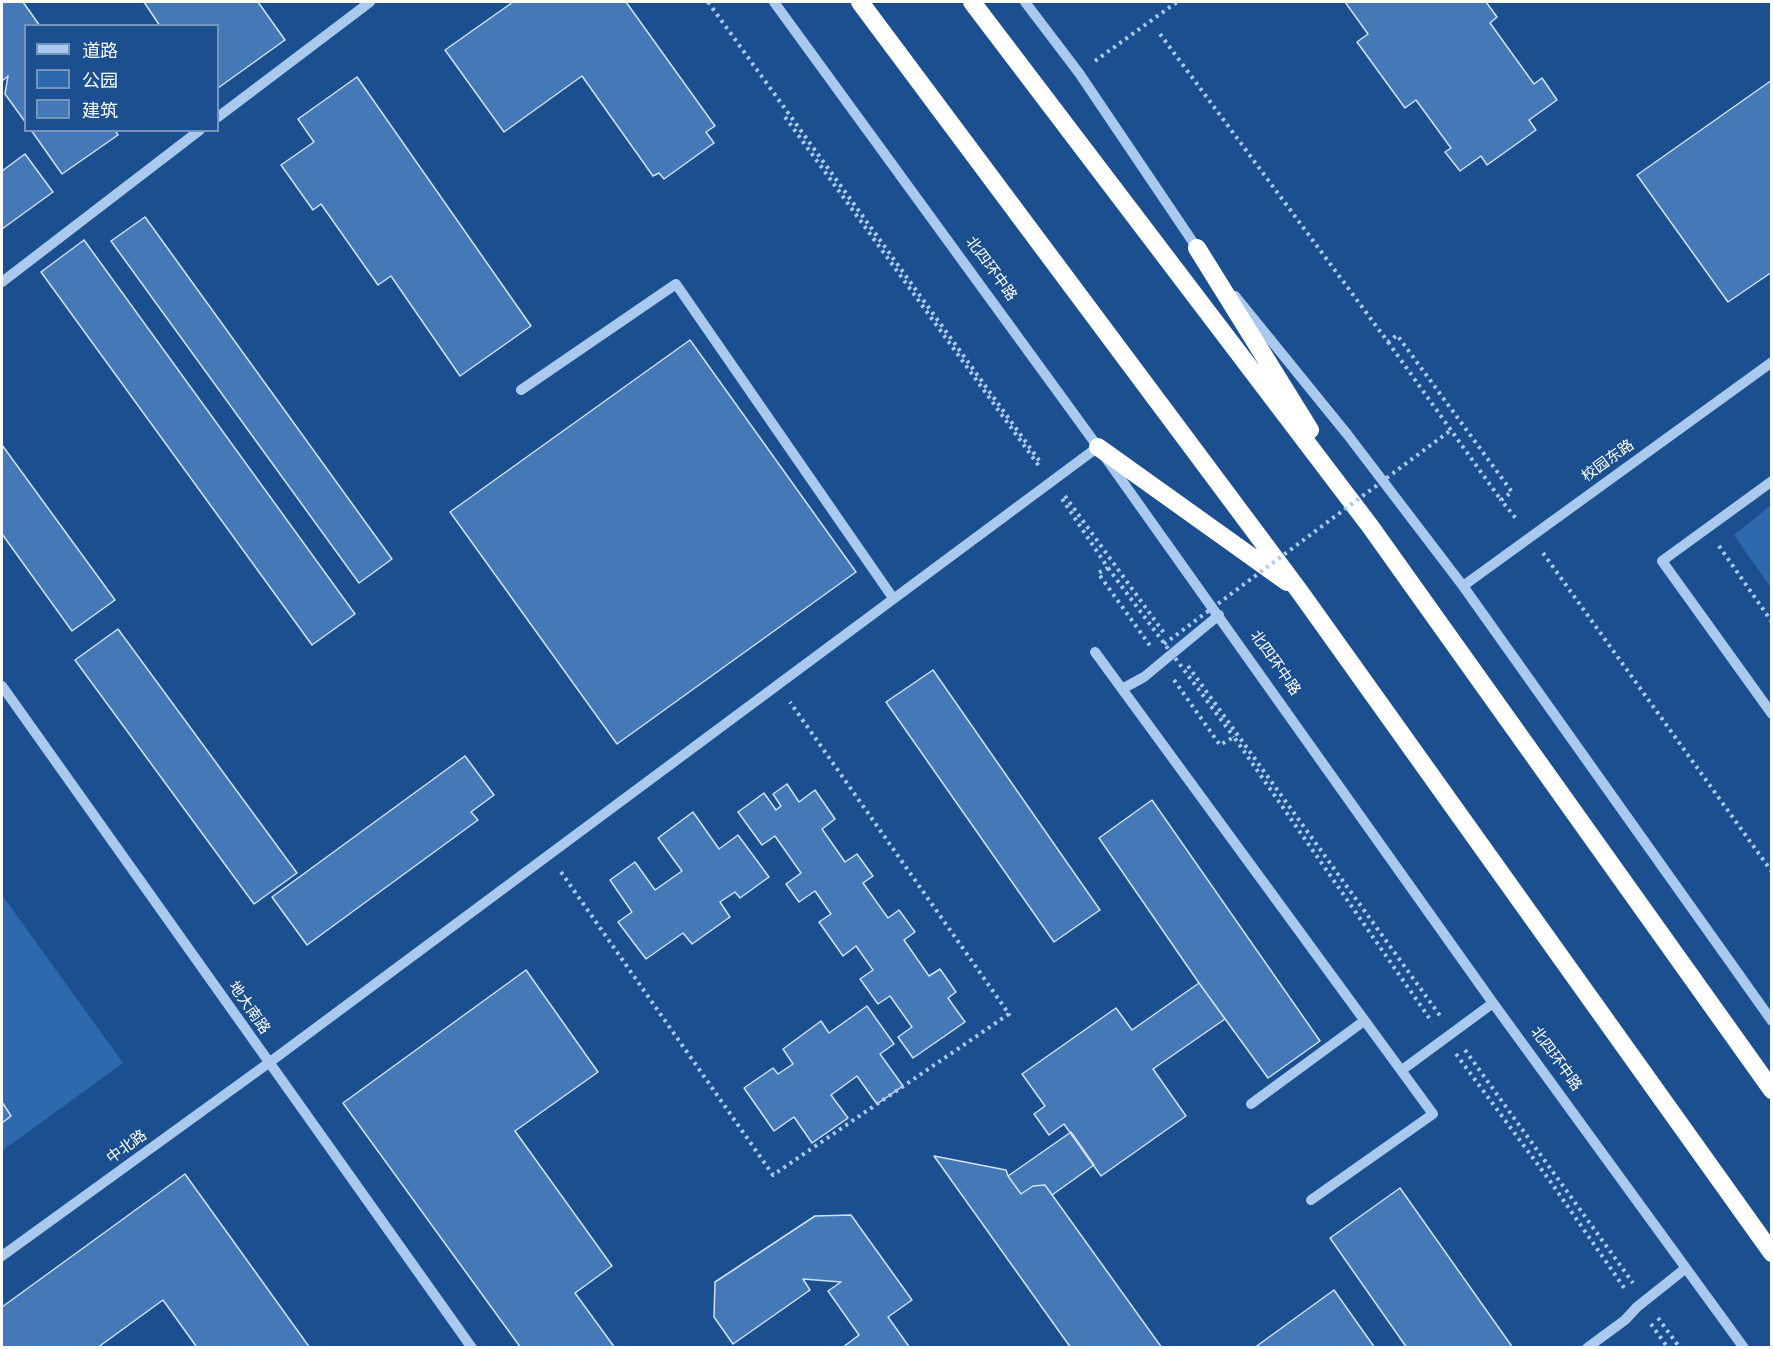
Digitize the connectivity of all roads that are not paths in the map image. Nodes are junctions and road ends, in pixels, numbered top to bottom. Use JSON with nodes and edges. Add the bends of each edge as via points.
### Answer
{"nodes":[{"id":1,"x":370,"y":2,"type":"edge"},
{"id":2,"x":774,"y":2,"type":"edge"},
{"id":3,"x":860,"y":2,"type":"edge"},
{"id":4,"x":972,"y":2,"type":"edge"},
{"id":5,"x":1025,"y":2,"type":"edge"},
{"id":6,"x":219,"y":116,"type":"edge"},
{"id":7,"x":197,"y":132,"type":"edge"},
{"id":8,"x":1197,"y":248,"type":"junction"},
{"id":9,"x":2,"y":282,"type":"edge"},
{"id":10,"x":1771,"y":364,"type":"edge"},
{"id":11,"x":521,"y":390,"type":"dead end"},
{"id":12,"x":1098,"y":447,"type":"junction"},
{"id":13,"x":1772,"y":481,"type":"edge"},
{"id":14,"x":1370,"y":526,"type":"junction"},
{"id":15,"x":1463,"y":586,"type":"junction"},
{"id":16,"x":1300,"y":592,"type":"junction"},
{"id":17,"x":893,"y":598,"type":"junction"},
{"id":18,"x":1219,"y":615,"type":"junction"},
{"id":19,"x":1095,"y":652,"type":"dead end"},
{"id":20,"x":2,"y":686,"type":"edge"},
{"id":21,"x":1122,"y":689,"type":"junction"},
{"id":22,"x":1772,"y":714,"type":"edge"},
{"id":23,"x":1493,"y":1003,"type":"junction"},
{"id":24,"x":1364,"y":1021,"type":"junction"},
{"id":25,"x":1772,"y":1022,"type":"edge"},
{"id":26,"x":270,"y":1062,"type":"junction"},
{"id":27,"x":1402,"y":1070,"type":"junction"},
{"id":28,"x":1772,"y":1090,"type":"edge"},
{"id":29,"x":1251,"y":1104,"type":"dead end"},
{"id":30,"x":1311,"y":1200,"type":"dead end"},
{"id":31,"x":1772,"y":1253,"type":"edge"},
{"id":32,"x":2,"y":1256,"type":"edge"},
{"id":33,"x":1686,"y":1268,"type":"junction"},
{"id":34,"x":472,"y":1347,"type":"edge"},
{"id":35,"x":1587,"y":1347,"type":"edge"},
{"id":36,"x":1744,"y":1347,"type":"edge"}],
"edges":[{"from":1,"to":6,"type":"street"},
{"from":2,"to":12,"type":"street","name":"北四环中路"},
{"from":3,"to":16,"type":"highway"},
{"from":4,"to":14,"type":"highway"},
{"from":5,"to":8,"type":"street","via":[[1079,73]]},
{"from":7,"to":9,"type":"street"},
{"from":8,"to":14,"type":"highway"},
{"from":8,"to":15,"type":"street"},
{"from":10,"to":15,"type":"street","name":"校园东路"},
{"from":11,"to":17,"type":"street","via":[[676,284]]},
{"from":12,"to":16,"type":"highway"},
{"from":12,"to":17,"type":"street","name":"中北路"},
{"from":12,"to":18,"type":"street","name":"北四环中路"},
{"from":13,"to":22,"type":"street","via":[[1662,561]]},
{"from":14,"to":28,"type":"highway"},
{"from":15,"to":25,"type":"street"},
{"from":16,"to":31,"type":"highway"},
{"from":17,"to":26,"type":"street","name":"中北路"},
{"from":18,"to":21,"type":"street","via":[[1144,676]]},
{"from":18,"to":23,"type":"street","name":"北四环中路"},
{"from":19,"to":21,"type":"street"},
{"from":20,"to":26,"type":"street","name":"地大南路"},
{"from":21,"to":24,"type":"street"},
{"from":23,"to":27,"type":"street"},
{"from":23,"to":33,"type":"street","name":"北四环中路"},
{"from":24,"to":27,"type":"street"},
{"from":24,"to":29,"type":"street"},
{"from":26,"to":32,"type":"street","name":"中北路"},
{"from":26,"to":34,"type":"street","name":"地大南路"},
{"from":27,"to":30,"type":"street","via":[[1433,1114]]},
{"from":33,"to":35,"type":"street"},
{"from":33,"to":36,"type":"street","name":"北四环中路"}]}
